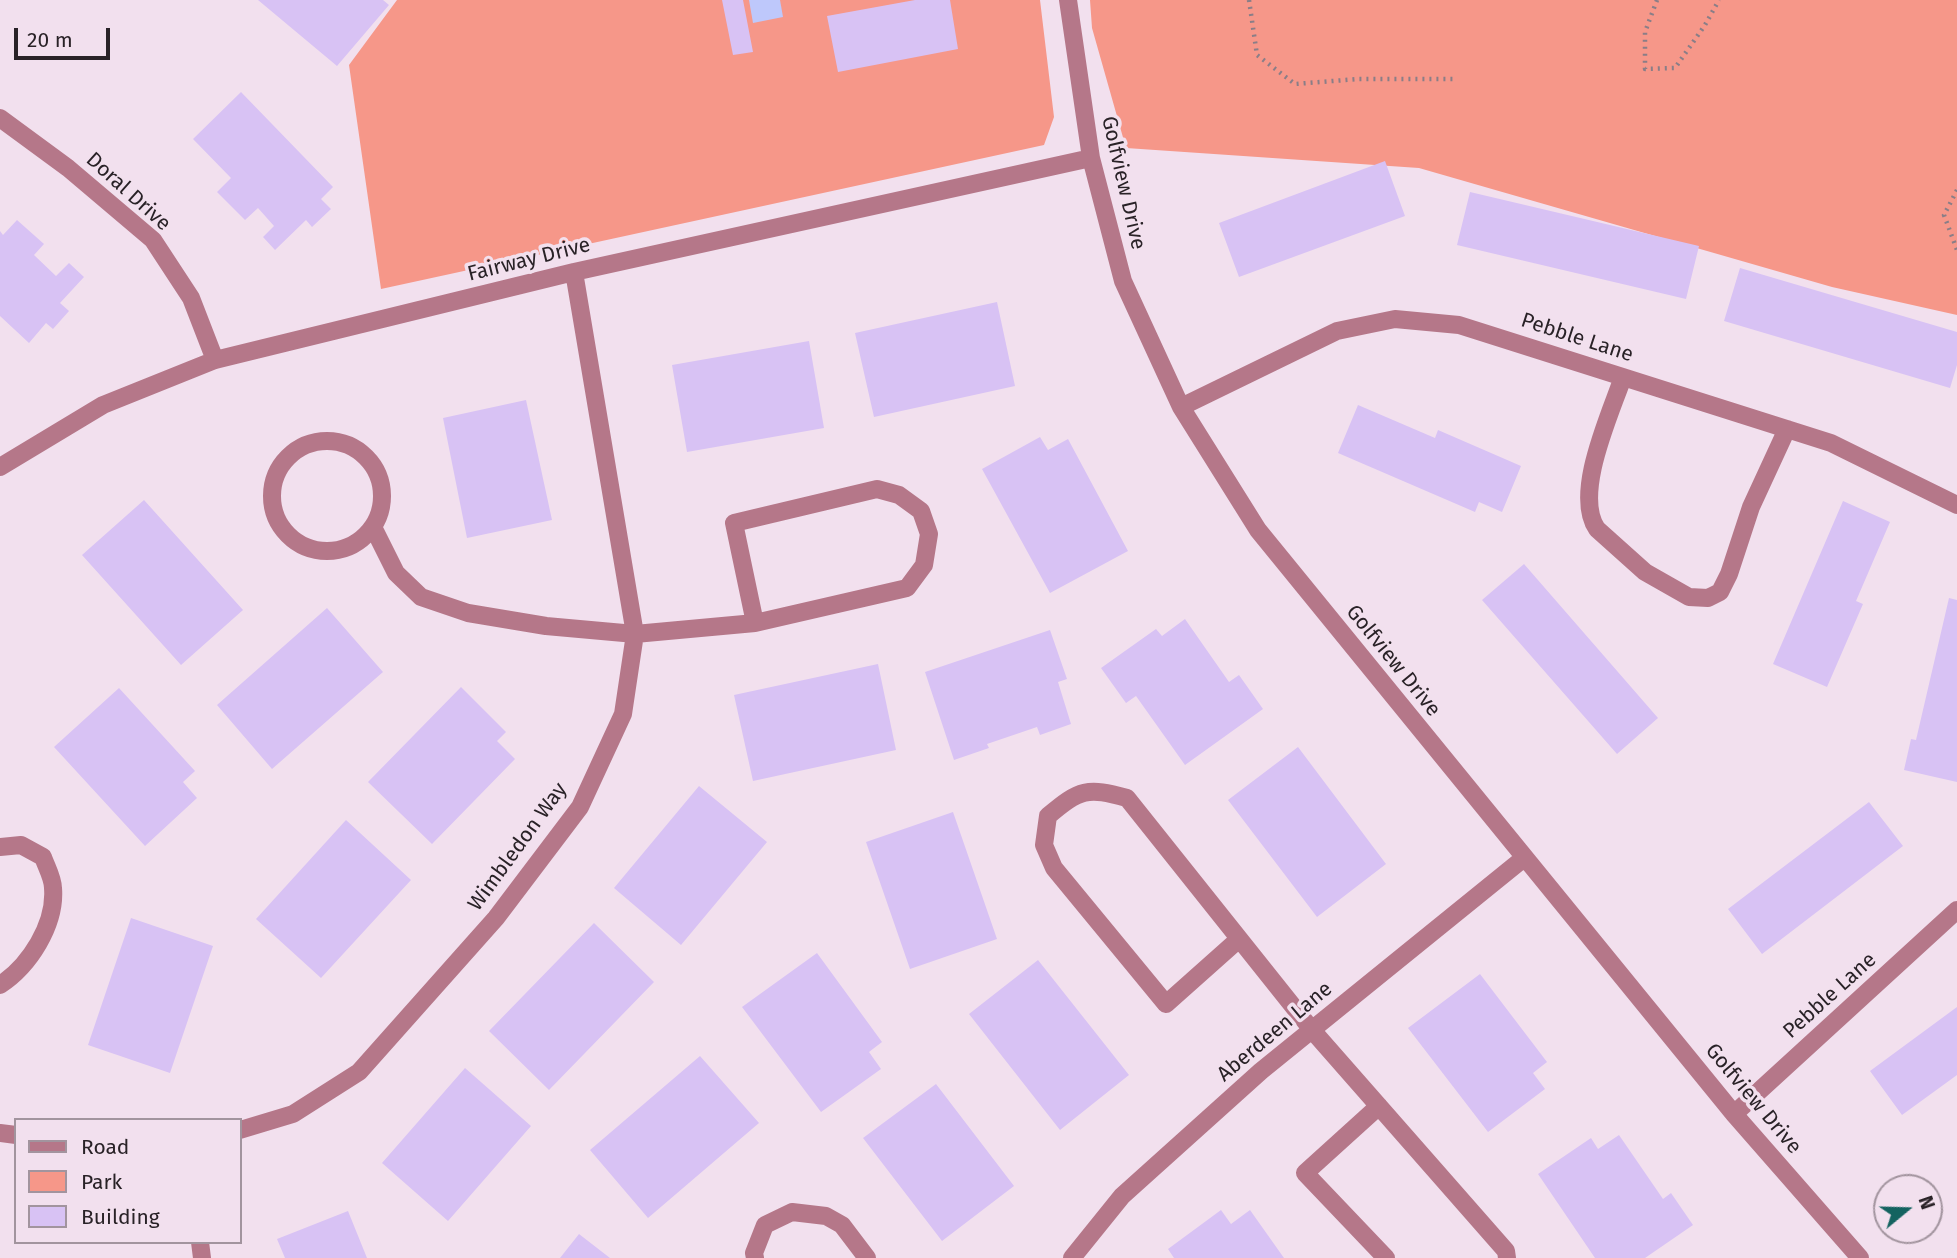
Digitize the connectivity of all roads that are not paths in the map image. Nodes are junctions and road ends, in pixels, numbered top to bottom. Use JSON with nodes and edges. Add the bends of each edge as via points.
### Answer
{"nodes":[{"id":1,"x":1068,"y":0,"type":"edge"},
{"id":2,"x":0,"y":118,"type":"edge"},
{"id":3,"x":1091,"y":158,"type":"junction"},
{"id":4,"x":574,"y":272,"type":"junction"},
{"id":5,"x":215,"y":360,"type":"junction"},
{"id":6,"x":1623,"y":377,"type":"junction"},
{"id":7,"x":1181,"y":407,"type":"junction"},
{"id":8,"x":1787,"y":429,"type":"junction"},
{"id":9,"x":0,"y":467,"type":"edge"},
{"id":10,"x":1957,"y":505,"type":"edge"},
{"id":11,"x":373,"y":527,"type":"junction"},
{"id":12,"x":755,"y":623,"type":"junction"},
{"id":13,"x":635,"y":634,"type":"junction"},
{"id":14,"x":0,"y":847,"type":"edge"},
{"id":15,"x":1524,"y":858,"type":"junction"},
{"id":16,"x":1957,"y":911,"type":"edge"},
{"id":17,"x":1239,"y":939,"type":"junction"},
{"id":18,"x":0,"y":985,"type":"edge"},
{"id":19,"x":1312,"y":1030,"type":"junction"},
{"id":20,"x":1379,"y":1106,"type":"junction"},
{"id":21,"x":1734,"y":1114,"type":"junction"},
{"id":22,"x":242,"y":1129,"type":"edge"},
{"id":23,"x":755,"y":1258,"type":"edge"},
{"id":24,"x":867,"y":1258,"type":"edge"},
{"id":25,"x":1072,"y":1258,"type":"edge"},
{"id":26,"x":1386,"y":1258,"type":"edge"},
{"id":27,"x":1507,"y":1258,"type":"edge"},
{"id":28,"x":1860,"y":1258,"type":"edge"}],
"edges":[{"from":1,"to":3,"type":"street","name":"Golfview Drive"},
{"from":2,"to":5,"type":"street","name":"Doral Drive","via":[[153,240],[191,298]]},
{"from":3,"to":4,"type":"street","name":"Fairway Drive"},
{"from":3,"to":7,"type":"street","name":"Golfview Drive","via":[[1123,281]]},
{"from":4,"to":5,"type":"street","name":"Fairway Drive"},
{"from":4,"to":13,"type":"street","name":"Wimbledon Way"},
{"from":5,"to":9,"type":"street","name":"Fairway Drive","via":[[103,405]]},
{"from":6,"to":7,"type":"street","name":"Pebble Lane","via":[[1459,325],[1395,318],[1336,331]]},
{"from":6,"to":8,"type":"street","name":"Pebble Lane"},
{"from":6,"to":8,"type":"street","via":[[1592,470],[1591,521],[1645,572],[1689,597],[1708,598],[1720,592],[1751,507]]},
{"from":7,"to":15,"type":"street","name":"Golfview Drive","via":[[1258,530]]},
{"from":8,"to":10,"type":"street","name":"Pebble Lane","via":[[1830,443]]},
{"from":11,"to":11,"type":"street","via":[[381,510],[382,491],[367,457],[352,446],[315,442],[297,449],[283,462],[271,495],[274,513],[294,541],[328,552],[345,549]]},
{"from":11,"to":13,"type":"street","via":[[396,573],[421,597],[468,613]]},
{"from":12,"to":12,"type":"street","via":[[906,588],[925,565],[929,534],[921,511],[899,495],[877,489],[734,523]]},
{"from":12,"to":13,"type":"street"},
{"from":13,"to":22,"type":"street","name":"Wimbledon Way","via":[[623,714],[580,807],[496,918],[359,1072],[293,1114]]},
{"from":14,"to":18,"type":"street","via":[[21,845],[43,857],[53,887],[50,919],[28,959]]},
{"from":15,"to":19,"type":"street","name":"Aberdeen Lane"},
{"from":15,"to":21,"type":"street","name":"Golfview Drive"},
{"from":16,"to":21,"type":"street","name":"Pebble Lane"},
{"from":17,"to":17,"type":"street","via":[[1127,798],[1097,790],[1072,796],[1048,816],[1044,845],[1054,868],[1166,1004]]},
{"from":17,"to":19,"type":"street"},
{"from":19,"to":20,"type":"street"},
{"from":19,"to":25,"type":"street","name":"Aberdeen Lane","via":[[1122,1196]]},
{"from":20,"to":26,"type":"street","via":[[1305,1173]]},
{"from":20,"to":27,"type":"street","via":[[1506,1251]]},
{"from":21,"to":28,"type":"street","name":"Golfview Drive"},
{"from":23,"to":24,"type":"street","via":[[765,1225],[792,1212],[826,1216],[842,1225]]}]}
